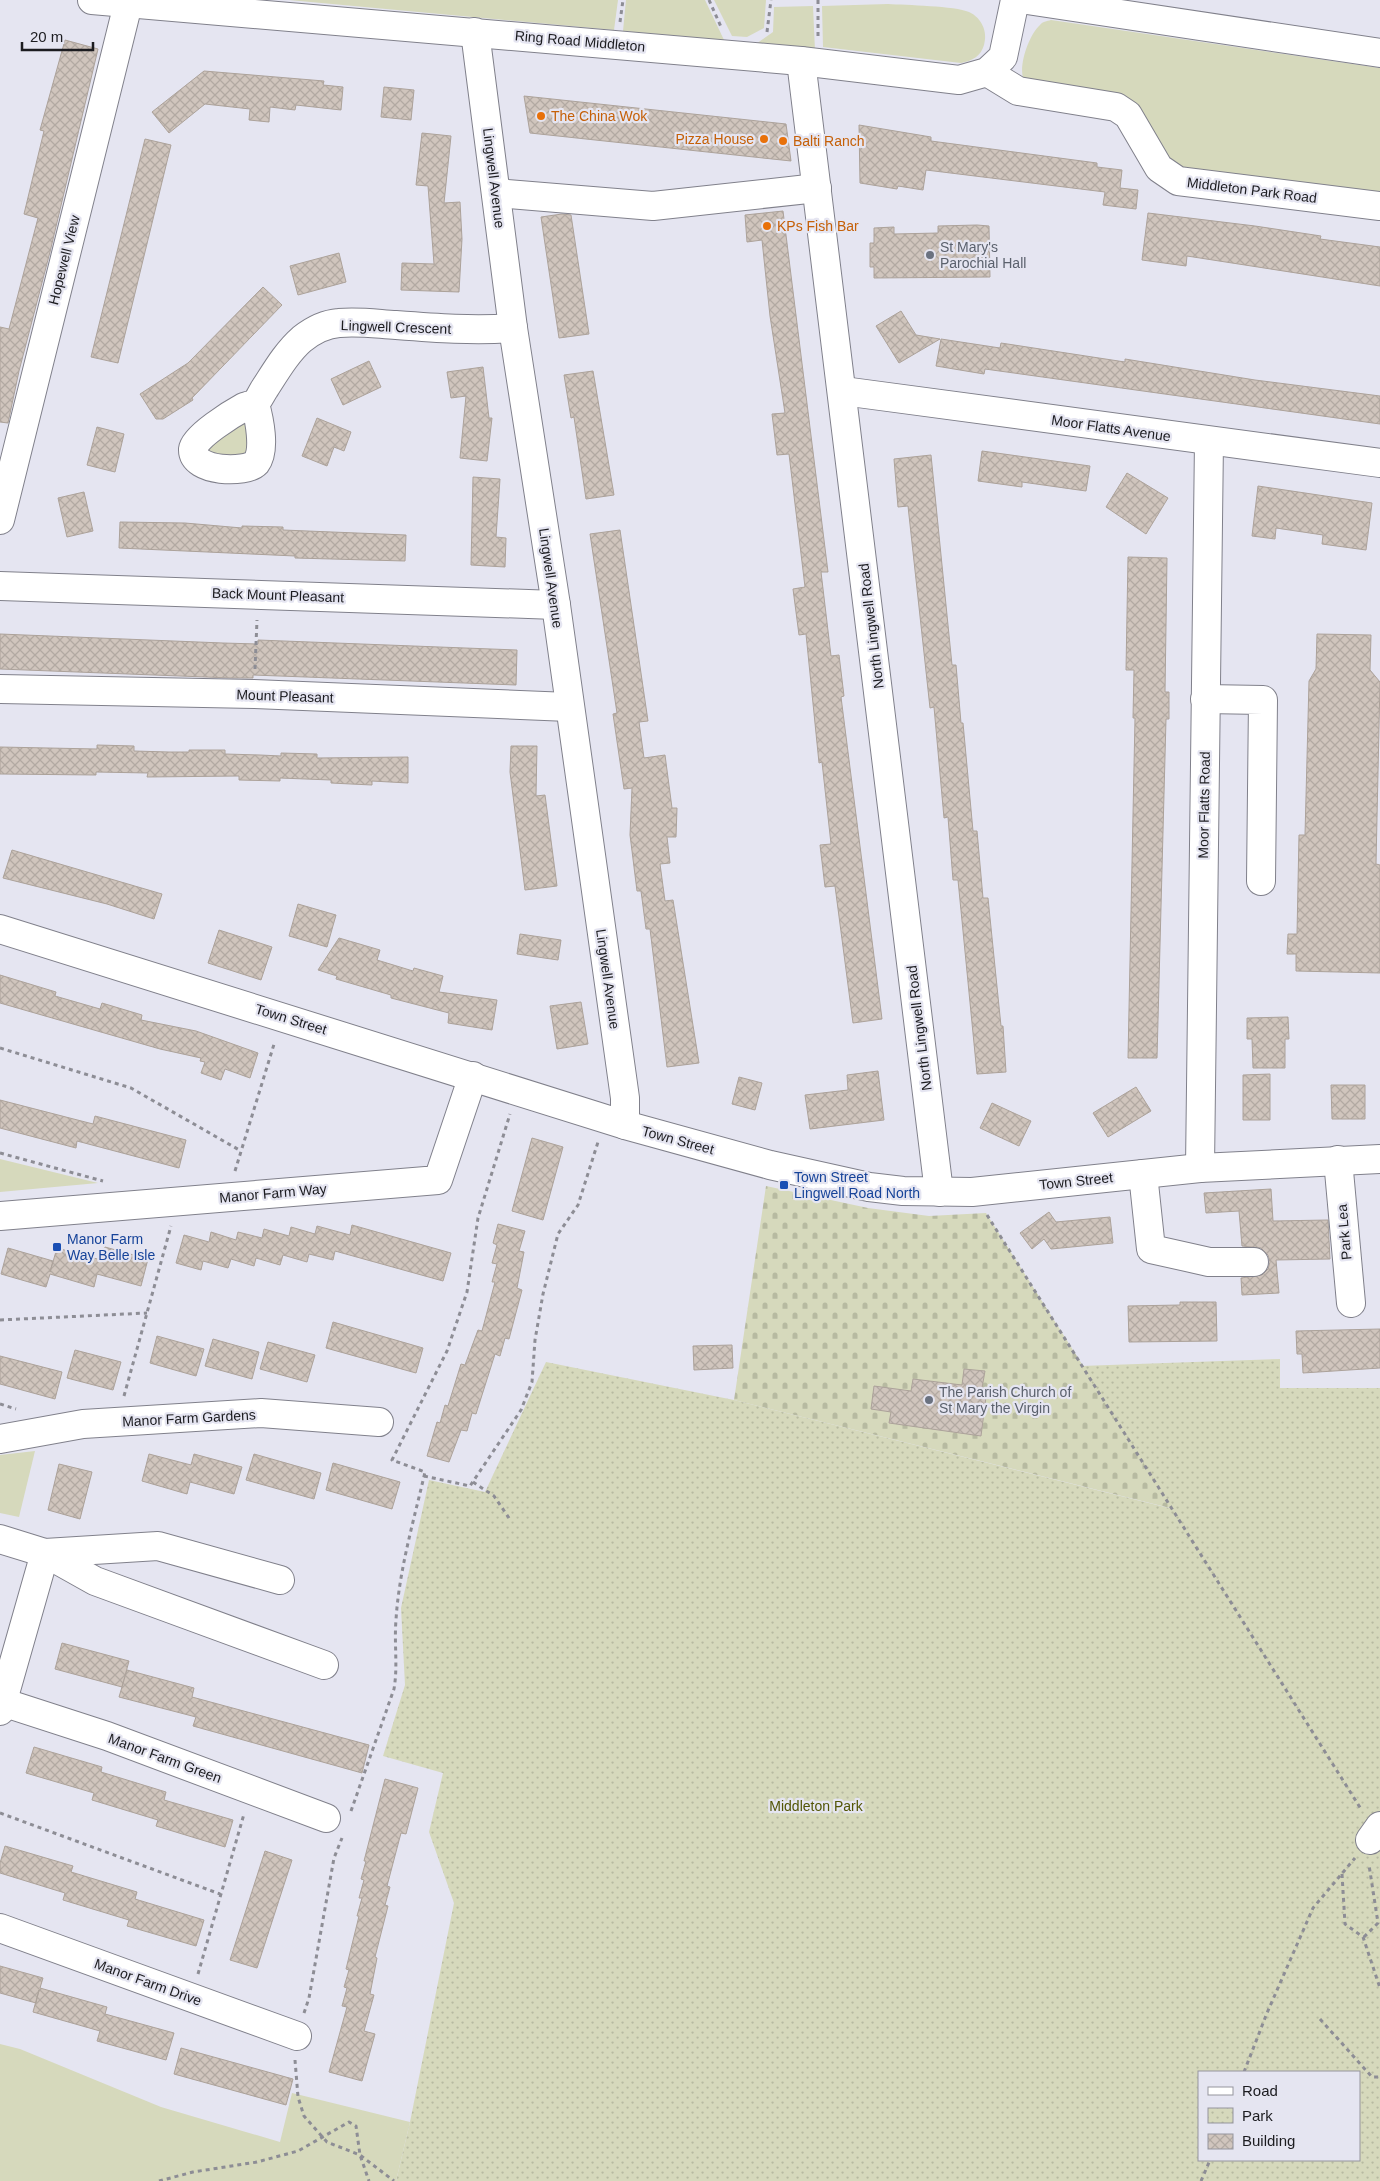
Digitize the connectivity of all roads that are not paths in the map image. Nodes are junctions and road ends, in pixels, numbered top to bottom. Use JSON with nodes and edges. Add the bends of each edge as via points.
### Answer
{"nodes":[{"id":1,"x":92,"y":0,"type":"edge"},
{"id":2,"x":1015,"y":0,"type":"edge"},
{"id":3,"x":128,"y":1,"type":"edge"},
{"id":4,"x":1038,"y":1,"type":"edge"},
{"id":5,"x":476,"y":32,"type":"junction"},
{"id":6,"x":1380,"y":53,"type":"edge"},
{"id":7,"x":810,"y":62,"type":"junction"},
{"id":8,"x":987,"y":72,"type":"junction"},
{"id":9,"x":818,"y":188,"type":"junction"},
{"id":10,"x":496,"y":193,"type":"junction"},
{"id":11,"x":1380,"y":206,"type":"edge"},
{"id":12,"x":513,"y":328,"type":"junction"},
{"id":13,"x":843,"y":391,"type":"junction"},
{"id":14,"x":255,"y":404,"type":"dead end"},
{"id":15,"x":1209,"y":441,"type":"junction"},
{"id":16,"x":1380,"y":463,"type":"edge"},
{"id":17,"x":0,"y":520,"type":"edge"},
{"id":18,"x":0,"y":586,"type":"edge"},
{"id":19,"x":556,"y":605,"type":"junction"},
{"id":20,"x":0,"y":689,"type":"edge"},
{"id":21,"x":1205,"y":699,"type":"junction"},
{"id":22,"x":569,"y":707,"type":"junction"},
{"id":23,"x":1260,"y":881,"type":"dead end"},
{"id":24,"x":0,"y":929,"type":"edge"},
{"id":25,"x":473,"y":1076,"type":"junction"},
{"id":26,"x":615,"y":1122,"type":"junction"},
{"id":27,"x":1380,"y":1159,"type":"edge"},
{"id":28,"x":1338,"y":1160,"type":"junction"},
{"id":29,"x":1200,"y":1168,"type":"junction"},
{"id":30,"x":1143,"y":1174,"type":"junction"},
{"id":31,"x":938,"y":1192,"type":"junction"},
{"id":32,"x":0,"y":1216,"type":"edge"},
{"id":33,"x":1254,"y":1262,"type":"dead end"},
{"id":34,"x":1351,"y":1303,"type":"dead end"},
{"id":35,"x":379,"y":1422,"type":"dead end"},
{"id":36,"x":0,"y":1439,"type":"edge"},
{"id":37,"x":0,"y":1539,"type":"edge"},
{"id":38,"x":45,"y":1553,"type":"junction"},
{"id":39,"x":280,"y":1580,"type":"dead end"},
{"id":40,"x":324,"y":1665,"type":"dead end"},
{"id":41,"x":1,"y":1707,"type":"edge"},
{"id":42,"x":340,"y":1822,"type":"road end"},
{"id":43,"x":0,"y":1928,"type":"edge"},
{"id":44,"x":297,"y":2036,"type":"road end"}],
"edges":[{"from":1,"to":3,"type":"street","name":"Ring Road Middleton"},
{"from":2,"to":8,"type":"street","name":"Ring Road Middleton","via":[[1004,57]]},
{"from":3,"to":5,"type":"street","name":"Ring Road Middleton"},
{"from":3,"to":17,"type":"street","name":"Hopewell View"},
{"from":4,"to":6,"type":"street"},
{"from":5,"to":7,"type":"street","name":"Ring Road Middleton"},
{"from":5,"to":10,"type":"street","name":"Lingwell Avenue"},
{"from":7,"to":8,"type":"street","name":"Ring Road Middleton","via":[[959,80]]},
{"from":7,"to":9,"type":"street","name":"North Lingwell Road"},
{"from":8,"to":11,"type":"street","name":"Middleton Park Road","via":[[1018,91],[1116,107],[1128,115],[1159,168],[1178,181]]},
{"from":9,"to":10,"type":"street","via":[[653,206]]},
{"from":9,"to":13,"type":"street","name":"North Lingwell Road"},
{"from":10,"to":12,"type":"street","name":"Lingwell Avenue"},
{"from":12,"to":14,"type":"street","name":"Lingwell Crescent","via":[[478,330],[359,323],[319,328],[288,354]]},
{"from":12,"to":19,"type":"street","name":"Lingwell Avenue"},
{"from":13,"to":15,"type":"street","name":"Moor Flatts Avenue"},
{"from":13,"to":31,"type":"street","name":"North Lingwell Road"},
{"from":15,"to":16,"type":"street","name":"Moor Flatts Avenue"},
{"from":15,"to":21,"type":"street","name":"Moor Flatts Road"},
{"from":18,"to":19,"type":"street","name":"Back Mount Pleasant"},
{"from":19,"to":22,"type":"street","name":"Lingwell Avenue"},
{"from":20,"to":22,"type":"street","name":"Mount Pleasant","via":[[254,694]]},
{"from":21,"to":23,"type":"street","via":[[1263,700]]},
{"from":21,"to":29,"type":"street","name":"Moor Flatts Road"},
{"from":22,"to":26,"type":"street","name":"Lingwell Avenue","via":[[625,1098]]},
{"from":24,"to":25,"type":"street","name":"Town Street"},
{"from":25,"to":26,"type":"street","name":"Town Street"},
{"from":25,"to":32,"type":"street","name":"Manor Farm Way","via":[[438,1180]]},
{"from":26,"to":31,"type":"street","name":"Town Street","via":[[770,1165],[869,1187]]},
{"from":27,"to":28,"type":"street","name":"Town Street"},
{"from":28,"to":29,"type":"street","name":"Town Street"},
{"from":28,"to":34,"type":"street","name":"Park Lea"},
{"from":29,"to":30,"type":"street","name":"Town Street"},
{"from":30,"to":31,"type":"street","name":"Town Street","via":[[972,1192]]},
{"from":30,"to":33,"type":"street","via":[[1151,1249],[1209,1262]]},
{"from":35,"to":36,"type":"street","name":"Manor Farm Gardens","via":[[261,1414],[83,1424]]},
{"from":37,"to":38,"type":"street"},
{"from":38,"to":39,"type":"street","via":[[158,1546]]},
{"from":38,"to":40,"type":"street","via":[[95,1581]]},
{"from":38,"to":41,"type":"street"},
{"from":41,"to":42,"type":"street","name":"Manor Farm Green","via":[[107,1736]]},
{"from":43,"to":44,"type":"street","name":"Manor Farm Drive"}]}
